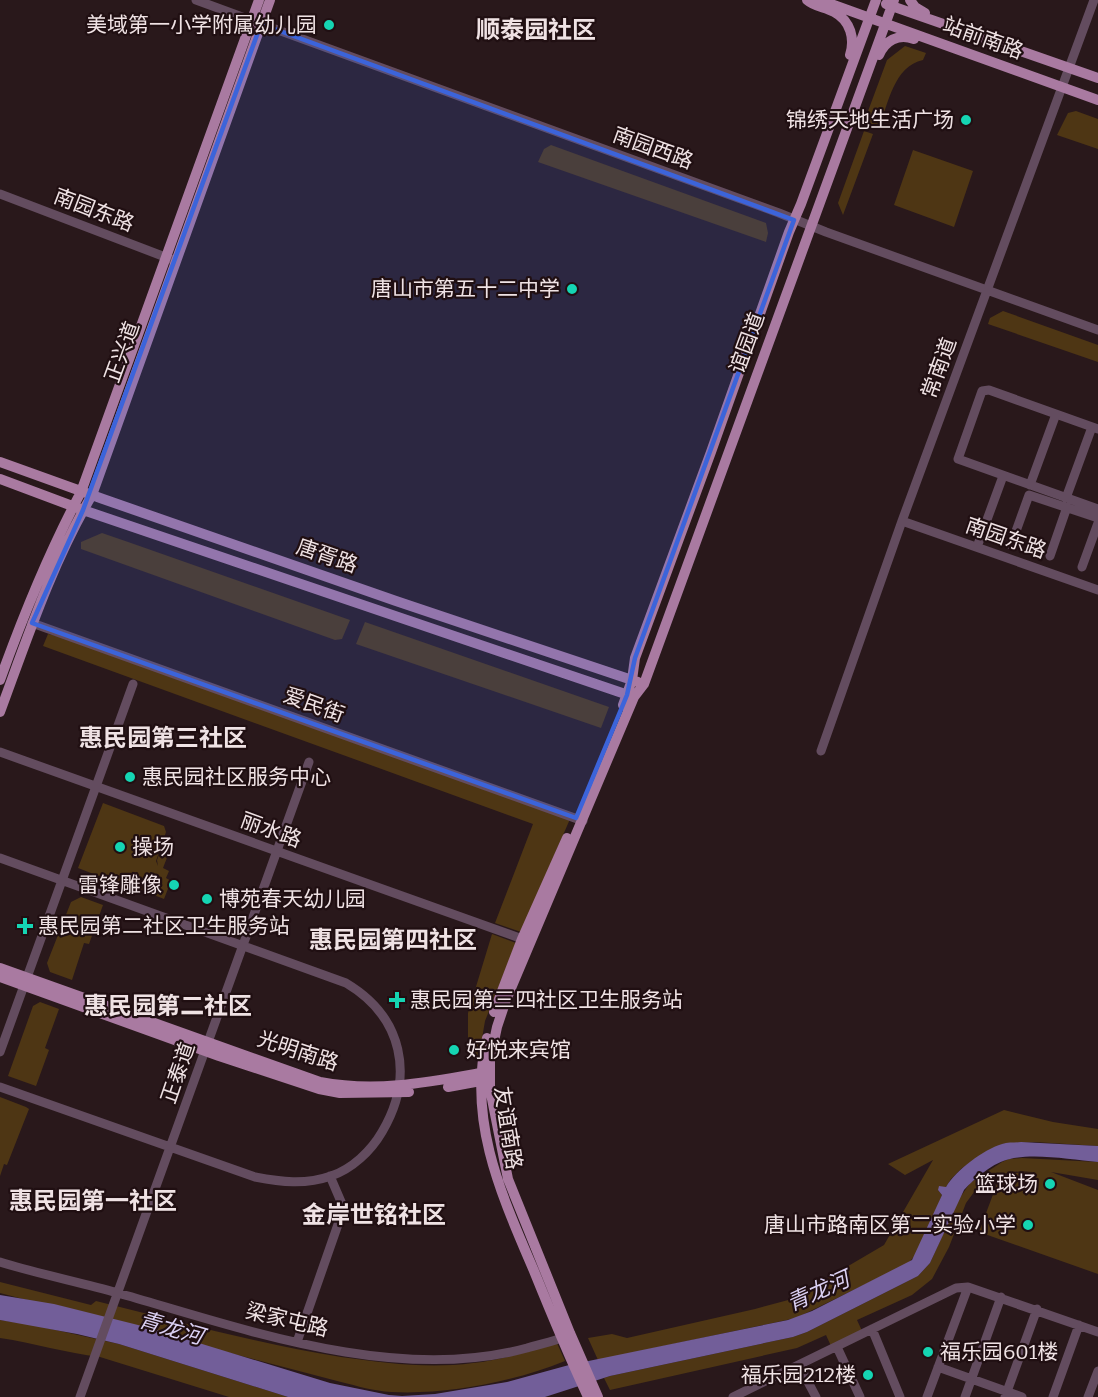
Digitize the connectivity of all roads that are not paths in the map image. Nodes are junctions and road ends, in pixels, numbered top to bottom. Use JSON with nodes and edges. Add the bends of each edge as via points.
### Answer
{"nodes":[{"id":1,"x":196,"y":0,"type":"edge"},
{"id":2,"x":259,"y":0,"type":"edge"},
{"id":3,"x":270,"y":0,"type":"edge"},
{"id":4,"x":807,"y":0,"type":"edge"},
{"id":5,"x":820,"y":0,"type":"edge"},
{"id":6,"x":876,"y":0,"type":"edge"},
{"id":7,"x":910,"y":0,"type":"edge"},
{"id":8,"x":1094,"y":0,"type":"edge"},
{"id":9,"x":893,"y":3,"type":"edge"},
{"id":10,"x":870,"y":18,"type":"junction"},
{"id":11,"x":257,"y":22,"type":"junction"},
{"id":12,"x":886,"y":23,"type":"junction"},
{"id":13,"x":952,"y":27,"type":"junction"},
{"id":14,"x":945,"y":45,"type":"junction"},
{"id":15,"x":1069,"y":68,"type":"junction"},
{"id":16,"x":1098,"y":78,"type":"edge"},
{"id":17,"x":846,"y":84,"type":"junction"},
{"id":18,"x":1062,"y":88,"type":"junction"},
{"id":19,"x":861,"y":90,"type":"junction"},
{"id":20,"x":1098,"y":100,"type":"edge"},
{"id":21,"x":0,"y":194,"type":"edge"},
{"id":22,"x":794,"y":220,"type":"junction"},
{"id":23,"x":810,"y":226,"type":"junction"},
{"id":24,"x":170,"y":259,"type":"junction"},
{"id":25,"x":987,"y":291,"type":"junction"},
{"id":26,"x":1098,"y":330,"type":"edge"},
{"id":27,"x":1056,"y":414,"type":"junction"},
{"id":28,"x":1095,"y":428,"type":"edge"},
{"id":29,"x":0,"y":462,"type":"edge"},
{"id":30,"x":1004,"y":476,"type":"junction"},
{"id":31,"x":0,"y":479,"type":"edge"},
{"id":32,"x":1030,"y":485,"type":"junction"},
{"id":33,"x":86,"y":494,"type":"junction"},
{"id":34,"x":1067,"y":503,"type":"junction"},
{"id":35,"x":78,"y":508,"type":"junction"},
{"id":36,"x":1098,"y":510,"type":"edge"},
{"id":37,"x":1098,"y":520,"type":"edge"},
{"id":38,"x":902,"y":521,"type":"junction"},
{"id":39,"x":1011,"y":545,"type":"dead end"},
{"id":40,"x":977,"y":547,"type":"junction"},
{"id":41,"x":1050,"y":555,"type":"dead end"},
{"id":42,"x":1082,"y":567,"type":"dead end"},
{"id":43,"x":1098,"y":590,"type":"edge"},
{"id":44,"x":32,"y":623,"type":"junction"},
{"id":45,"x":0,"y":680,"type":"edge"},
{"id":46,"x":632,"y":680,"type":"junction"},
{"id":47,"x":133,"y":684,"type":"dead end"},
{"id":48,"x":644,"y":684,"type":"junction"},
{"id":49,"x":631,"y":696,"type":"junction"},
{"id":50,"x":0,"y":712,"type":"edge"},
{"id":51,"x":821,"y":751,"type":"dead end"},
{"id":52,"x":0,"y":752,"type":"edge"},
{"id":53,"x":309,"y":762,"type":"dead end"},
{"id":54,"x":96,"y":786,"type":"junction"},
{"id":55,"x":579,"y":820,"type":"junction"},
{"id":56,"x":277,"y":852,"type":"junction"},
{"id":57,"x":0,"y":858,"type":"edge"},
{"id":58,"x":62,"y":881,"type":"junction"},
{"id":59,"x":526,"y":941,"type":"junction"},
{"id":60,"x":243,"y":945,"type":"junction"},
{"id":61,"x":0,"y":968,"type":"edge"},
{"id":62,"x":0,"y":976,"type":"edge"},
{"id":63,"x":26,"y":981,"type":"junction"},
{"id":64,"x":206,"y":1046,"type":"junction"},
{"id":65,"x":0,"y":1052,"type":"edge"},
{"id":66,"x":485,"y":1076,"type":"junction"},
{"id":67,"x":0,"y":1087,"type":"edge"},
{"id":68,"x":400,"y":1090,"type":"junction"},
{"id":69,"x":170,"y":1148,"type":"junction"},
{"id":70,"x":330,"y":1176,"type":"junction"},
{"id":71,"x":0,"y":1262,"type":"edge"},
{"id":72,"x":968,"y":1287,"type":"junction"},
{"id":73,"x":118,"y":1293,"type":"junction"},
{"id":74,"x":1001,"y":1297,"type":"junction"},
{"id":75,"x":1036,"y":1310,"type":"junction"},
{"id":76,"x":1079,"y":1325,"type":"junction"},
{"id":77,"x":872,"y":1329,"type":"junction"},
{"id":78,"x":1098,"y":1332,"type":"edge"},
{"id":79,"x":566,"y":1336,"type":"junction"},
{"id":80,"x":297,"y":1342,"type":"junction"},
{"id":81,"x":837,"y":1347,"type":"junction"},
{"id":82,"x":574,"y":1355,"type":"junction"},
{"id":83,"x":800,"y":1365,"type":"junction"},
{"id":84,"x":938,"y":1367,"type":"junction"},
{"id":85,"x":1098,"y":1371,"type":"edge"},
{"id":86,"x":972,"y":1379,"type":"junction"},
{"id":87,"x":1006,"y":1394,"type":"edge"},
{"id":88,"x":80,"y":1397,"type":"edge"},
{"id":89,"x":588,"y":1397,"type":"edge"},
{"id":90,"x":598,"y":1397,"type":"edge"},
{"id":91,"x":733,"y":1397,"type":"edge"},
{"id":92,"x":816,"y":1397,"type":"edge"},
{"id":93,"x":860,"y":1397,"type":"edge"},
{"id":94,"x":900,"y":1397,"type":"edge"},
{"id":95,"x":927,"y":1397,"type":"edge"},
{"id":96,"x":965,"y":1397,"type":"edge"},
{"id":97,"x":1022,"y":1397,"type":"edge"},
{"id":98,"x":1053,"y":1397,"type":"edge"},
{"id":99,"x":1088,"y":1397,"type":"edge"}],
"edges":[{"from":1,"to":11,"type":"street","name":"南园西路"},
{"from":2,"to":11,"type":"main road","name":"正兴道"},
{"from":3,"to":11,"type":"main road","name":"正兴道"},
{"from":4,"to":17,"type":"main road","via":[[836,13],[852,32]]},
{"from":5,"to":10,"type":"main road","name":"站前南路"},
{"from":6,"to":9,"type":"main road","name":"站前南路"},
{"from":6,"to":10,"type":"main road","name":"谊园道"},
{"from":7,"to":13,"type":"main road","via":[[920,10]]},
{"from":8,"to":15,"type":"street","name":"常南道"},
{"from":9,"to":12,"type":"main road","name":"谊园道"},
{"from":9,"to":13,"type":"main road","name":"站前南路"},
{"from":10,"to":12,"type":"main road","name":"站前南路"},
{"from":10,"to":17,"type":"main road","name":"谊园道"},
{"from":11,"to":22,"type":"street","name":"南园西路"},
{"from":11,"to":24,"type":"main road","name":"正兴道"},
{"from":12,"to":14,"type":"main road","name":"站前南路"},
{"from":12,"to":19,"type":"main road","name":"谊园道"},
{"from":13,"to":15,"type":"main road","name":"站前南路"},
{"from":14,"to":18,"type":"main road","name":"站前南路"},
{"from":14,"to":19,"type":"main road","via":[[930,45],[909,37],[891,40],[883,46]]},
{"from":15,"to":16,"type":"main road","name":"站前南路"},
{"from":15,"to":18,"type":"street","name":"常南道"},
{"from":17,"to":22,"type":"main road","name":"谊园道"},
{"from":18,"to":20,"type":"main road","name":"站前南路"},
{"from":18,"to":25,"type":"street","name":"常南道"},
{"from":19,"to":23,"type":"main road","name":"谊园道"},
{"from":21,"to":24,"type":"street","name":"南园东路"},
{"from":22,"to":23,"type":"street","name":"南园西路"},
{"from":22,"to":46,"type":"main road","name":"谊园道","via":[[635,658]]},
{"from":23,"to":25,"type":"street","name":"南园西路"},
{"from":23,"to":48,"type":"main road","name":"谊园道"},
{"from":24,"to":33,"type":"main road","name":"正兴道"},
{"from":25,"to":26,"type":"street","name":"南园西路"},
{"from":25,"to":38,"type":"street","name":"常南道"},
{"from":27,"to":28,"type":"street"},
{"from":27,"to":30,"type":"street","via":[[982,391],[958,459]]},
{"from":27,"to":32,"type":"street"},
{"from":28,"to":34,"type":"street"},
{"from":29,"to":33,"type":"main road","name":"唐胥路"},
{"from":30,"to":32,"type":"street"},
{"from":30,"to":40,"type":"street"},
{"from":31,"to":35,"type":"main road","name":"唐胥路"},
{"from":32,"to":34,"type":"street"},
{"from":33,"to":35,"type":"main road","name":"正兴道"},
{"from":33,"to":46,"type":"main road","name":"唐胥路"},
{"from":34,"to":36,"type":"street"},
{"from":34,"to":37,"type":"street"},
{"from":34,"to":39,"type":"street","via":[[1029,495]]},
{"from":34,"to":41,"type":"street"},
{"from":35,"to":44,"type":"main road","name":"正兴道","via":[[73,529]]},
{"from":35,"to":45,"type":"main road","name":"正兴道","via":[[63,525]]},
{"from":35,"to":49,"type":"main road","name":"唐胥路"},
{"from":37,"to":42,"type":"street"},
{"from":38,"to":40,"type":"street","name":"南园东路"},
{"from":38,"to":51,"type":"street","name":"常南道"},
{"from":40,"to":43,"type":"street","name":"南园东路"},
{"from":44,"to":50,"type":"main road","name":"正兴道"},
{"from":44,"to":55,"type":"street","name":"爱民街","via":[[88,638]]},
{"from":46,"to":48,"type":"main road","name":"唐胥路"},
{"from":46,"to":49,"type":"main road","name":"谊园道"},
{"from":47,"to":54,"type":"street"},
{"from":48,"to":49,"type":"main road","name":"谊园道"},
{"from":49,"to":55,"type":"main road","name":"友谊南路"},
{"from":52,"to":54,"type":"street","name":"丽水路"},
{"from":53,"to":56,"type":"street","name":"正泰道"},
{"from":54,"to":56,"type":"street","name":"丽水路"},
{"from":54,"to":58,"type":"street"},
{"from":55,"to":59,"type":"main road","name":"友谊南路"},
{"from":56,"to":59,"type":"street","name":"丽水路"},
{"from":56,"to":60,"type":"street","name":"正泰道"},
{"from":57,"to":58,"type":"street"},
{"from":58,"to":60,"type":"street"},
{"from":58,"to":63,"type":"street"},
{"from":59,"to":66,"type":"main road","name":"友谊南路"},
{"from":60,"to":64,"type":"street","name":"正泰道"},
{"from":60,"to":68,"type":"street","via":[[327,974],[362,993],[381,1014],[395,1039]]},
{"from":61,"to":63,"type":"main road","name":"光明南路"},
{"from":62,"to":63,"type":"main road","name":"光明南路"},
{"from":63,"to":64,"type":"main road","name":"光明南路"},
{"from":63,"to":65,"type":"street"},
{"from":64,"to":68,"type":"main road","name":"光明南路","via":[[320,1082]]},
{"from":64,"to":69,"type":"street","name":"正泰道"},
{"from":66,"to":68,"type":"main road","name":"光明南路"},
{"from":66,"to":79,"type":"main road","name":"友谊南路","via":[[482,1110],[498,1187]]},
{"from":67,"to":69,"type":"street"},
{"from":68,"to":70,"type":"street","via":[[378,1140],[352,1165]]},
{"from":69,"to":70,"type":"street","via":[[255,1177],[282,1182]]},
{"from":69,"to":73,"type":"street","name":"正泰道"},
{"from":70,"to":80,"type":"street","via":[[342,1213]]},
{"from":71,"to":73,"type":"street","name":"梁家屯路"},
{"from":72,"to":74,"type":"street"},
{"from":72,"to":77,"type":"street","via":[[956,1288]]},
{"from":72,"to":84,"type":"street"},
{"from":73,"to":80,"type":"street","name":"梁家屯路"},
{"from":73,"to":88,"type":"street","name":"正泰道"},
{"from":74,"to":75,"type":"street"},
{"from":74,"to":86,"type":"street"},
{"from":75,"to":76,"type":"street"},
{"from":75,"to":87,"type":"street"},
{"from":76,"to":78,"type":"street"},
{"from":76,"to":98,"type":"street"},
{"from":77,"to":81,"type":"street"},
{"from":77,"to":94,"type":"street"},
{"from":79,"to":80,"type":"street","name":"梁家屯路","via":[[515,1351],[439,1360],[387,1357]]},
{"from":79,"to":82,"type":"main road","name":"友谊南路"},
{"from":81,"to":83,"type":"street"},
{"from":81,"to":93,"type":"street"},
{"from":82,"to":89,"type":"main road","name":"友谊南路"},
{"from":82,"to":90,"type":"main road","name":"友谊南路"},
{"from":83,"to":91,"type":"street"},
{"from":83,"to":92,"type":"street"},
{"from":84,"to":86,"type":"street"},
{"from":84,"to":95,"type":"street"},
{"from":85,"to":99,"type":"street"},
{"from":86,"to":87,"type":"street"},
{"from":86,"to":96,"type":"street"},
{"from":87,"to":97,"type":"street"}]}
